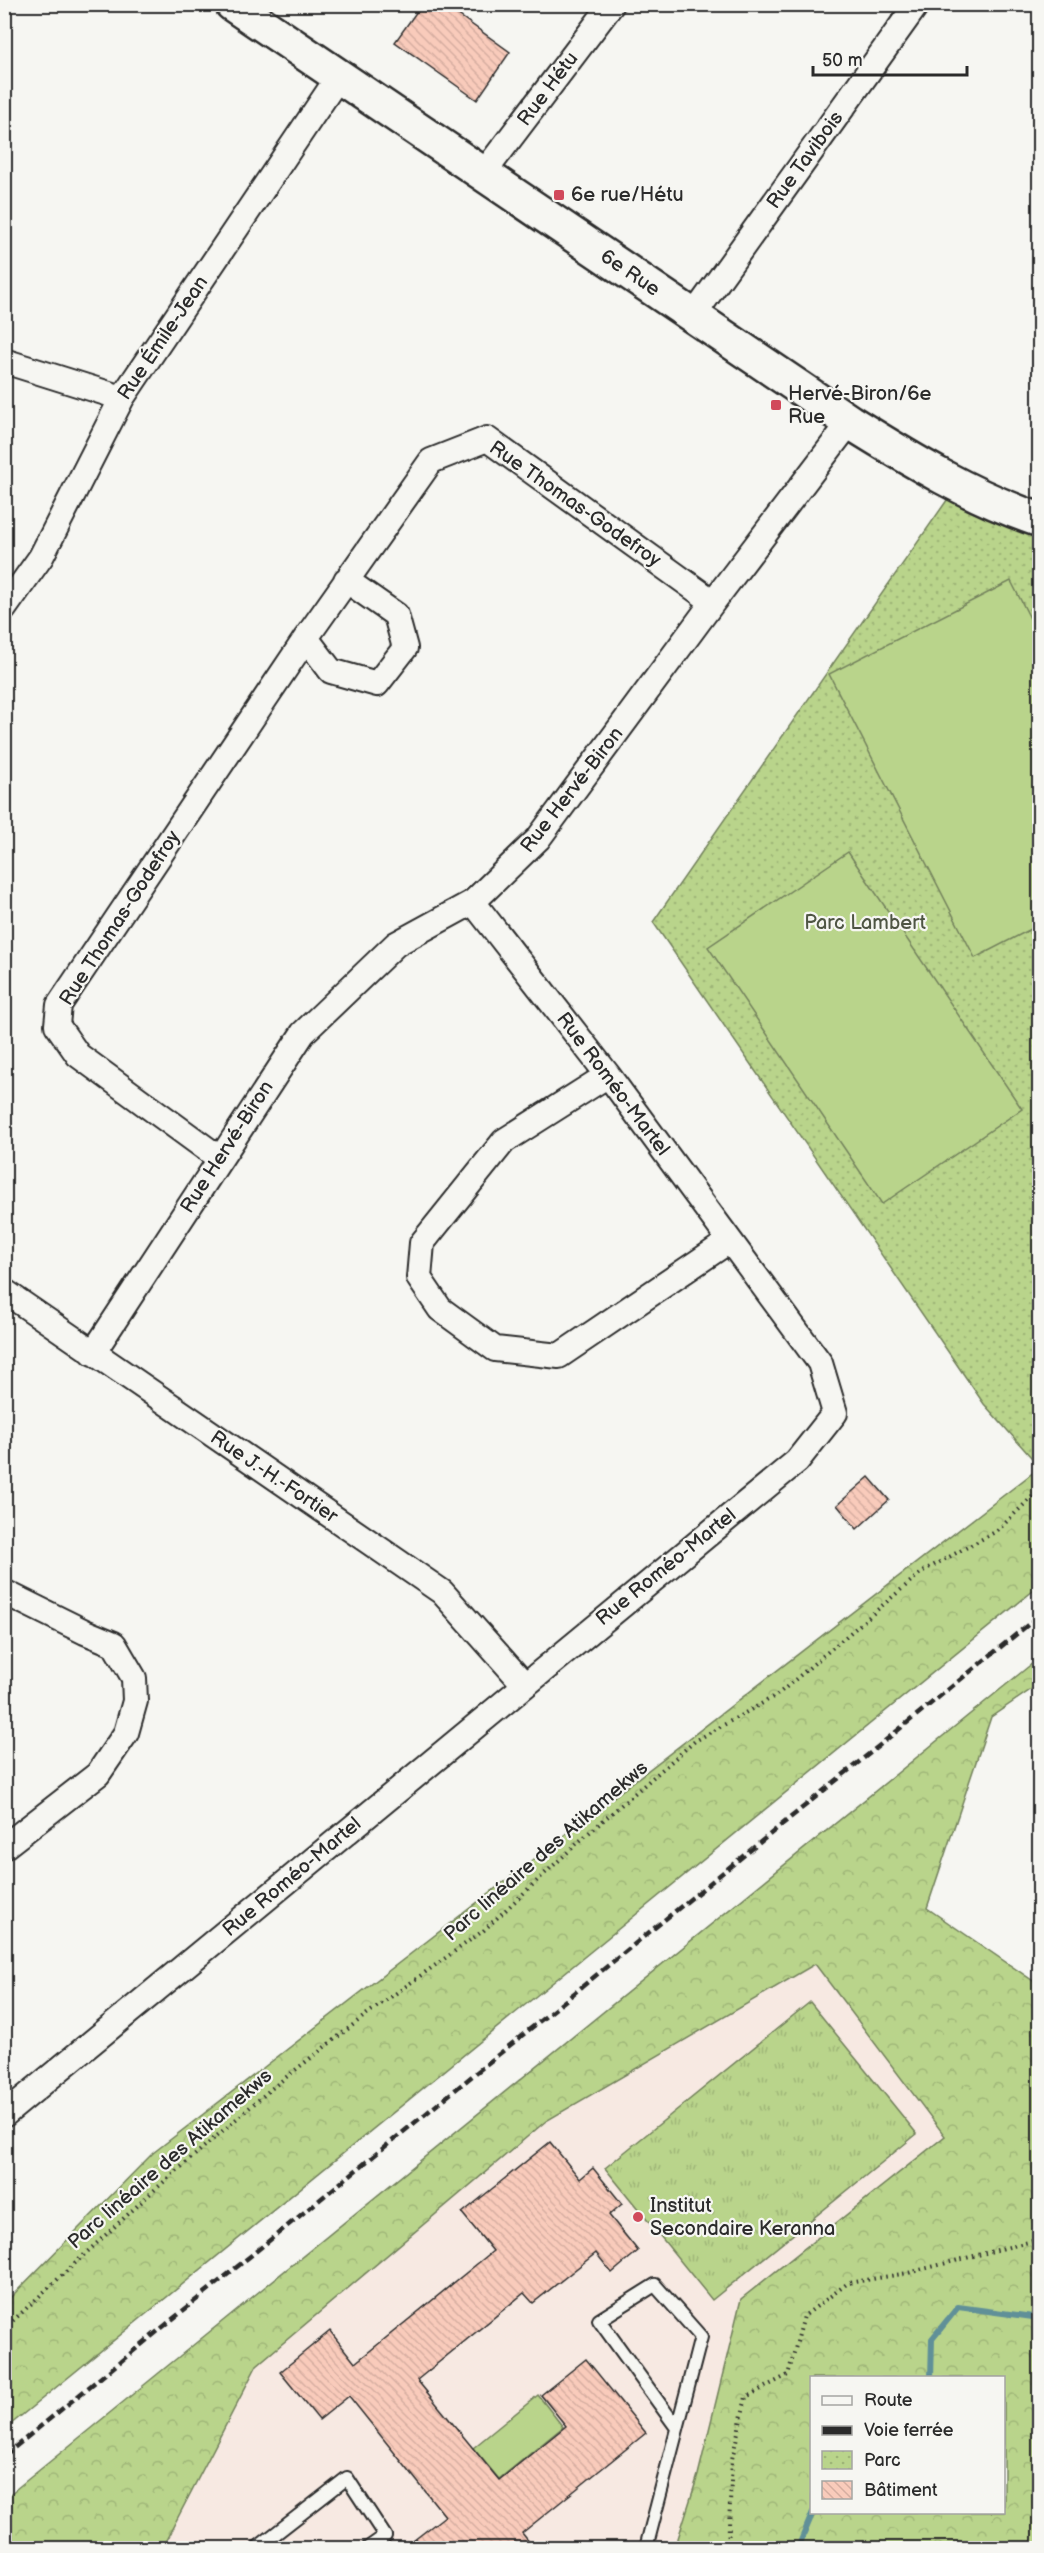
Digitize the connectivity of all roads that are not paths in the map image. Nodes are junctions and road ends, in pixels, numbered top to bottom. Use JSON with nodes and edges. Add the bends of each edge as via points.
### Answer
{"nodes":[{"id":1,"x":232,"y":4,"type":"edge"},
{"id":2,"x":612,"y":4,"type":"edge"},
{"id":3,"x":917,"y":4,"type":"edge"},
{"id":4,"x":339,"y":76,"type":"junction"},
{"id":5,"x":483,"y":174,"type":"junction"},
{"id":6,"x":693,"y":316,"type":"junction"},
{"id":7,"x":4,"y":361,"type":"edge"},
{"id":8,"x":122,"y":398,"type":"junction"},
{"id":9,"x":850,"y":422,"type":"junction"},
{"id":10,"x":1040,"y":520,"type":"edge"},
{"id":11,"x":346,"y":580,"type":"junction"},
{"id":12,"x":713,"y":602,"type":"junction"},
{"id":13,"x":4,"y":609,"type":"edge"},
{"id":14,"x":306,"y":638,"type":"junction"},
{"id":15,"x":473,"y":902,"type":"junction"},
{"id":16,"x":608,"y":1075,"type":"junction"},
{"id":17,"x":219,"y":1158,"type":"junction"},
{"id":18,"x":729,"y":1241,"type":"junction"},
{"id":19,"x":4,"y":1291,"type":"edge"},
{"id":20,"x":93,"y":1353,"type":"junction"},
{"id":21,"x":4,"y":1592,"type":"edge"},
{"id":22,"x":524,"y":1684,"type":"junction"},
{"id":23,"x":4,"y":1847,"type":"edge"},
{"id":24,"x":4,"y":2115,"type":"edge"},
{"id":25,"x":677,"y":2428,"type":"junction"},
{"id":26,"x":383,"y":2542,"type":"edge"},
{"id":27,"x":257,"y":2548,"type":"edge"},
{"id":28,"x":368,"y":2548,"type":"edge"},
{"id":29,"x":646,"y":2548,"type":"edge"}],
"edges":[{"from":1,"to":4,"type":"street","name":"6e Rue"},
{"from":2,"to":5,"type":"street","name":"Rue Hétu"},
{"from":3,"to":6,"type":"street","name":"Rue Tavibois"},
{"from":4,"to":5,"type":"street","name":"6e Rue"},
{"from":4,"to":8,"type":"street","name":"Rue Émile-Jean"},
{"from":5,"to":6,"type":"street","name":"6e Rue"},
{"from":6,"to":9,"type":"street","name":"6e Rue"},
{"from":7,"to":8,"type":"street"},
{"from":8,"to":13,"type":"street","name":"Rue Émile-Jean","via":[[41,557]]},
{"from":9,"to":10,"type":"street","name":"6e Rue","via":[[925,469],[1010,510]]},
{"from":9,"to":12,"type":"street","name":"Rue Hervé-Biron"},
{"from":11,"to":12,"type":"street","name":"Rue Thomas-Godefroy","via":[[431,461],[487,439]]},
{"from":11,"to":14,"type":"street","name":"Rue Thomas-Godefroy"},
{"from":11,"to":14,"type":"street","via":[[396,615],[405,648],[377,684],[331,671]]},
{"from":12,"to":15,"type":"street","name":"Rue Hervé-Biron","via":[[538,839]]},
{"from":14,"to":17,"type":"street","name":"Rue Thomas-Godefroy","via":[[59,1005],[57,1024],[78,1055]]},
{"from":15,"to":16,"type":"street","name":"Rue Roméo-Martel"},
{"from":15,"to":17,"type":"street","name":"Rue Hervé-Biron","via":[[396,944],[303,1033]]},
{"from":16,"to":18,"type":"street","name":"Rue Roméo-Martel"},
{"from":16,"to":18,"type":"street","via":[[504,1141],[422,1243],[419,1278],[441,1309],[495,1349],[559,1356]]},
{"from":17,"to":20,"type":"street","name":"Rue Hervé-Biron"},
{"from":18,"to":22,"type":"street","name":"Rue Roméo-Martel","via":[[820,1363],[835,1413],[797,1461]]},
{"from":19,"to":20,"type":"street","name":"Rue J.-H.-Fortier"},
{"from":20,"to":22,"type":"street","name":"Rue J.-H.-Fortier","via":[[442,1592]]},
{"from":21,"to":23,"type":"street","via":[[114,1644],[134,1678],[135,1701],[126,1734],[98,1774]]},
{"from":22,"to":24,"type":"street","name":"Rue Roméo-Martel"},
{"from":25,"to":25,"type":"lane","via":[[701,2337],[655,2285],[599,2320]]},
{"from":25,"to":29,"type":"lane"},
{"from":26,"to":27,"type":"lane","via":[[347,2478]]},
{"from":26,"to":28,"type":"lane"}]}
